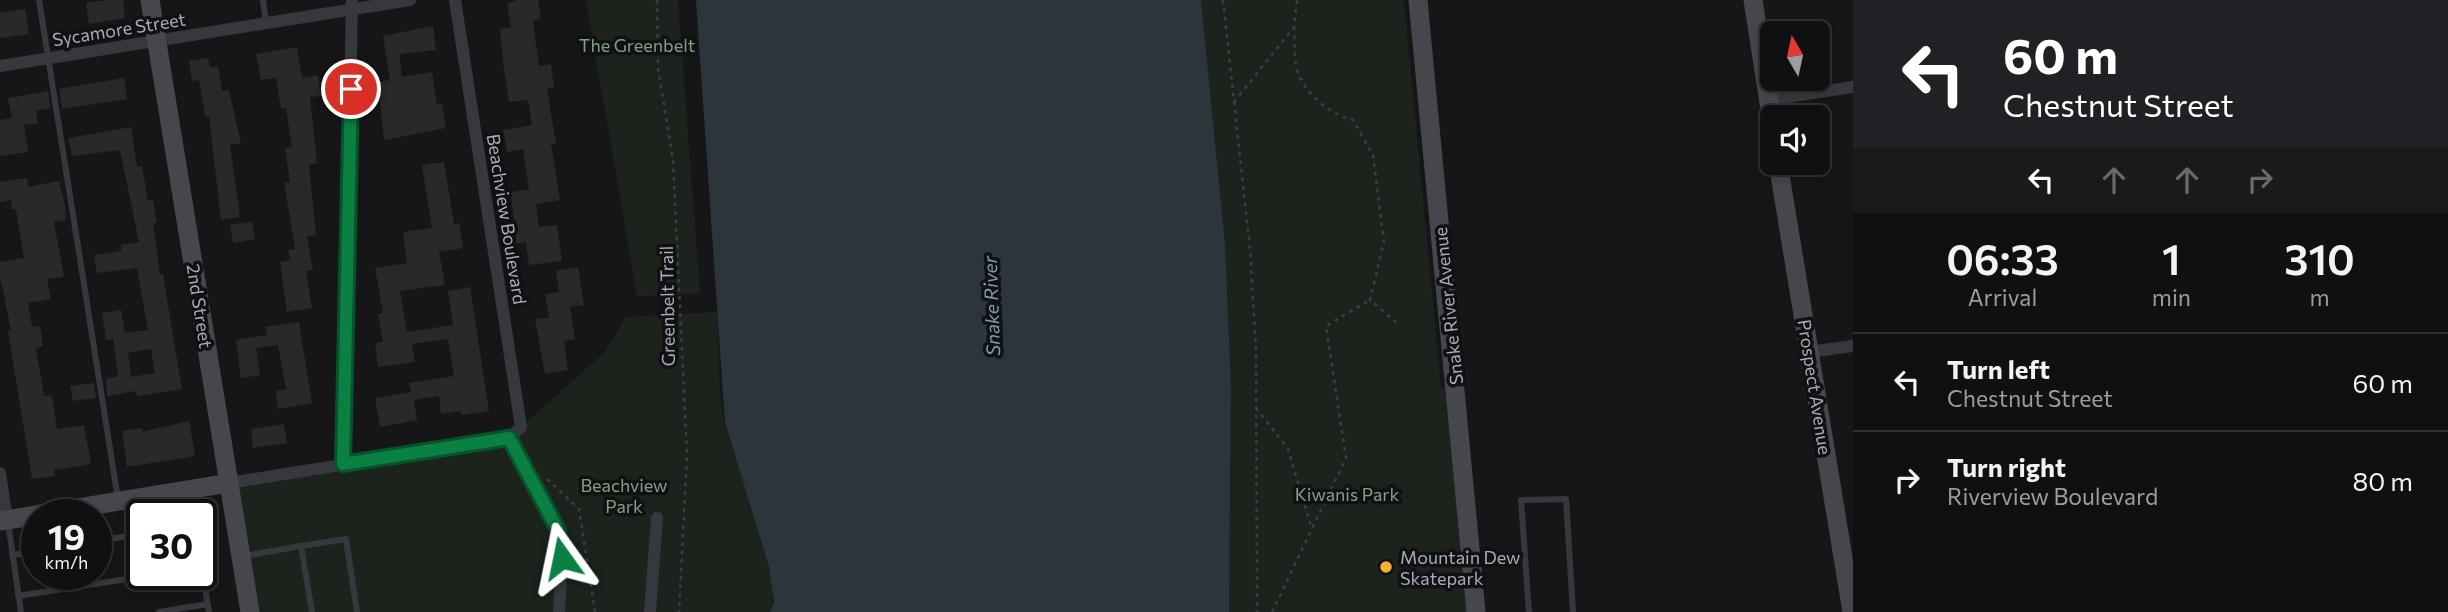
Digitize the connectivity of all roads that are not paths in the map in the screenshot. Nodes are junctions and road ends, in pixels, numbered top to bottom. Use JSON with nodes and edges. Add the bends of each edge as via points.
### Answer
{"nodes":[{"id":1,"x":38,"y":0,"type":"edge"},
{"id":2,"x":150,"y":0,"type":"edge"},
{"id":3,"x":263,"y":0,"type":"edge"},
{"id":4,"x":410,"y":0,"type":"edge"},
{"id":5,"x":455,"y":0,"type":"edge"},
{"id":6,"x":1418,"y":0,"type":"edge"},
{"id":7,"x":1753,"y":0,"type":"edge"},
{"id":8,"x":352,"y":4,"type":"edge"},
{"id":9,"x":266,"y":23,"type":"junction"},
{"id":10,"x":157,"y":41,"type":"junction"},
{"id":11,"x":48,"y":59,"type":"junction"},
{"id":12,"x":0,"y":66,"type":"edge"},
{"id":13,"x":1853,"y":87,"type":"edge"},
{"id":14,"x":1768,"y":100,"type":"junction"},
{"id":15,"x":1769,"y":105,"type":"edge"},
{"id":16,"x":1780,"y":175,"type":"edge"},
{"id":17,"x":1853,"y":346,"type":"edge"},
{"id":18,"x":1809,"y":352,"type":"junction"},
{"id":19,"x":509,"y":438,"type":"junction"},
{"id":20,"x":343,"y":464,"type":"junction"},
{"id":21,"x":0,"y":474,"type":"edge"},
{"id":22,"x":229,"y":483,"type":"junction"},
{"id":23,"x":118,"y":501,"type":"junction"},
{"id":24,"x":112,"y":502,"type":"edge"},
{"id":25,"x":657,"y":518,"type":"dead end"},
{"id":26,"x":4,"y":521,"type":"edge"},
{"id":27,"x":301,"y":546,"type":"junction"},
{"id":28,"x":21,"y":554,"type":"edge"},
{"id":29,"x":12,"y":555,"type":"junction"},
{"id":30,"x":241,"y":556,"type":"junction"},
{"id":31,"x":126,"y":579,"type":"edge"},
{"id":32,"x":205,"y":590,"type":"edge"},
{"id":33,"x":19,"y":596,"type":"junction"},
{"id":34,"x":208,"y":604,"type":"junction"},
{"id":35,"x":21,"y":612,"type":"edge"},
{"id":36,"x":159,"y":612,"type":"edge"},
{"id":37,"x":209,"y":612,"type":"edge"},
{"id":38,"x":250,"y":612,"type":"edge"},
{"id":39,"x":312,"y":612,"type":"edge"},
{"id":40,"x":357,"y":612,"type":"edge"},
{"id":41,"x":559,"y":612,"type":"edge"},
{"id":42,"x":650,"y":612,"type":"edge"},
{"id":43,"x":1476,"y":612,"type":"edge"},
{"id":44,"x":1530,"y":612,"type":"edge"},
{"id":45,"x":1573,"y":612,"type":"edge"},
{"id":46,"x":1852,"y":612,"type":"edge"}],
"edges":[{"from":1,"to":11,"type":"lane"},
{"from":2,"to":10,"type":"street","name":"2nd Street"},
{"from":3,"to":9,"type":"lane"},
{"from":4,"to":8,"type":"street","name":"Sycamore Street"},
{"from":5,"to":19,"type":"street","name":"Beachview Boulevard","via":[[521,427]]},
{"from":6,"to":43,"type":"street","name":"Snake River Avenue"},
{"from":7,"to":14,"type":"street"},
{"from":8,"to":9,"type":"street","name":"Sycamore Street"},
{"from":8,"to":20,"type":"street"},
{"from":9,"to":10,"type":"street","name":"Sycamore Street"},
{"from":10,"to":11,"type":"street","name":"Sycamore Street"},
{"from":10,"to":22,"type":"street","name":"2nd Street"},
{"from":11,"to":12,"type":"street","name":"Sycamore Street"},
{"from":11,"to":23,"type":"lane"},
{"from":13,"to":14,"type":"street"},
{"from":14,"to":15,"type":"street"},
{"from":16,"to":18,"type":"street","name":"Prospect Avenue"},
{"from":17,"to":18,"type":"street"},
{"from":18,"to":46,"type":"street","name":"Prospect Avenue"},
{"from":19,"to":20,"type":"street"},
{"from":19,"to":41,"type":"street","via":[[558,530],[562,558]]},
{"from":20,"to":22,"type":"street"},
{"from":21,"to":26,"type":"street"},
{"from":22,"to":23,"type":"street"},
{"from":22,"to":30,"type":"street","name":"2nd Street"},
{"from":23,"to":24,"type":"street"},
{"from":25,"to":42,"type":"street"},
{"from":26,"to":29,"type":"lane"},
{"from":27,"to":30,"type":"lane"},
{"from":27,"to":39,"type":"lane"},
{"from":27,"to":40,"type":"lane","via":[[345,539]]},
{"from":28,"to":29,"type":"lane"},
{"from":29,"to":33,"type":"lane"},
{"from":30,"to":38,"type":"street","name":"2nd Street"},
{"from":31,"to":33,"type":"lane"},
{"from":32,"to":34,"type":"lane"},
{"from":33,"to":35,"type":"lane"},
{"from":34,"to":36,"type":"lane"},
{"from":34,"to":37,"type":"lane"},
{"from":44,"to":45,"type":"lane","via":[[1521,500],[1566,499]]}]}
